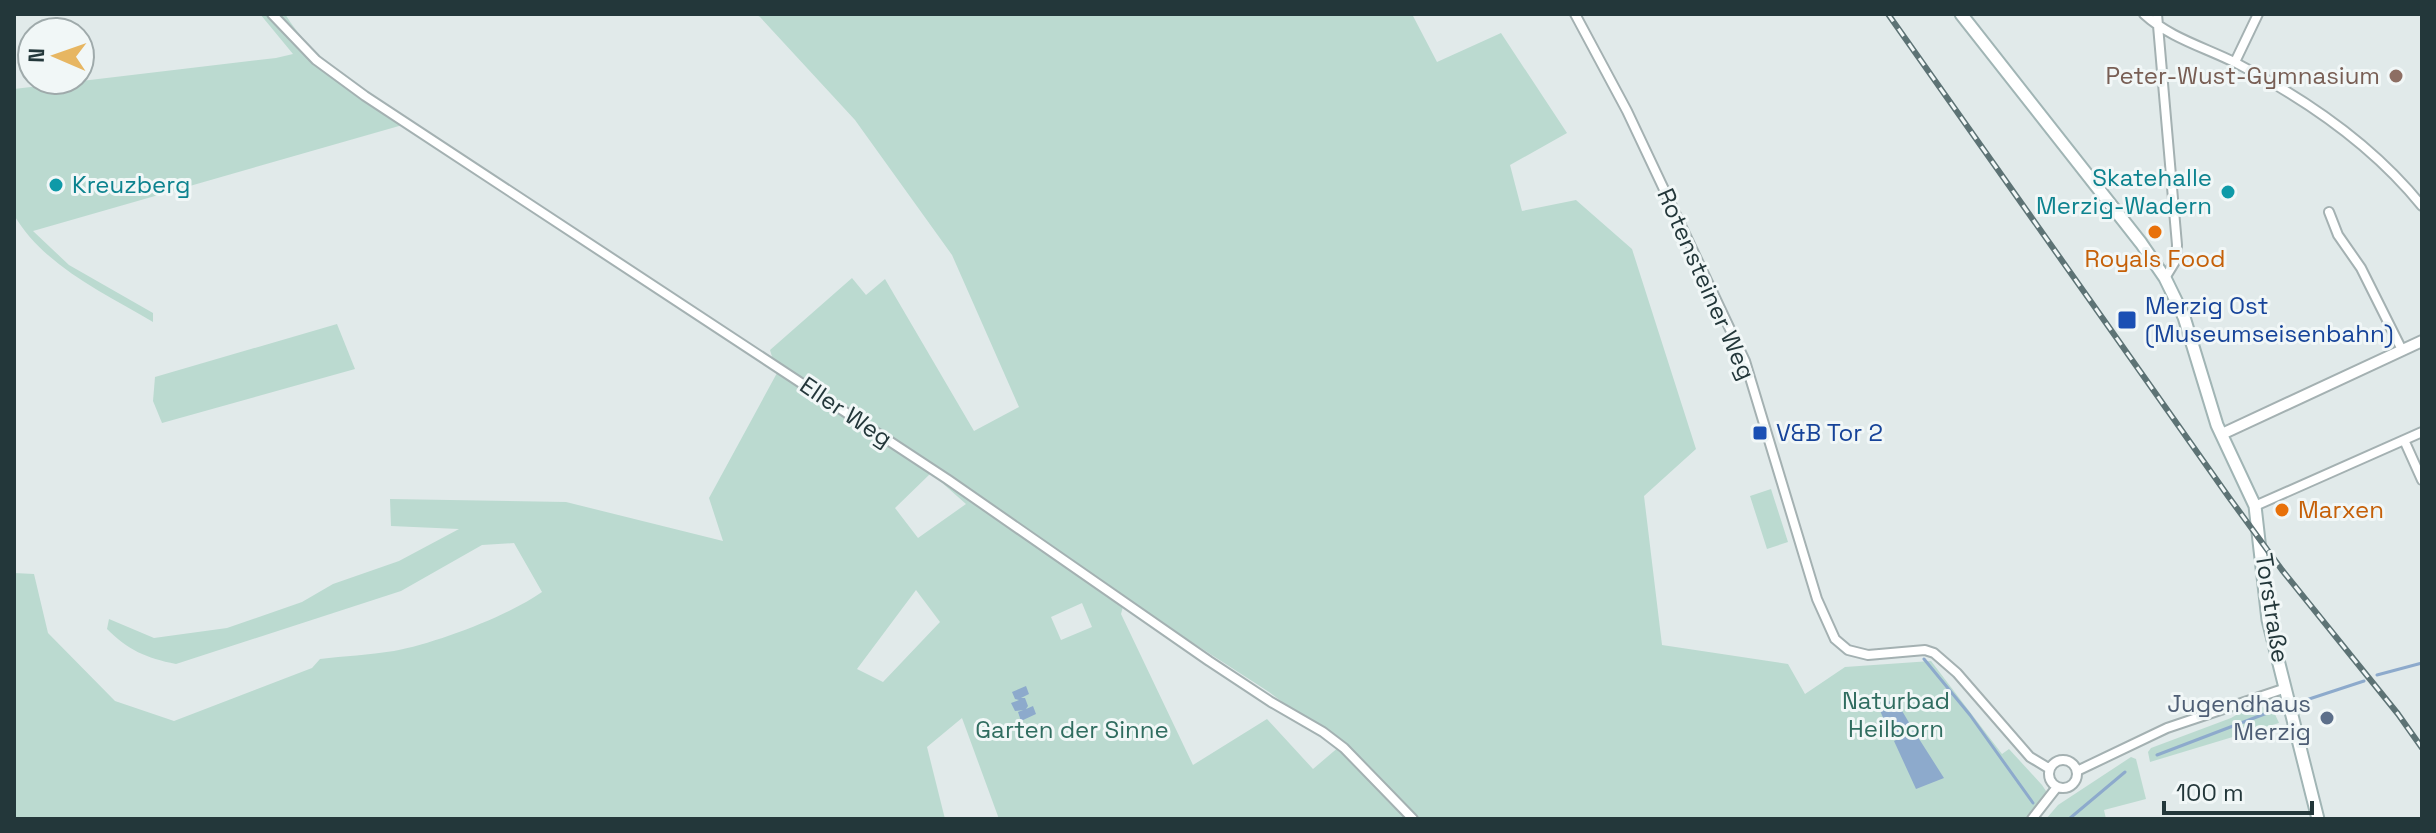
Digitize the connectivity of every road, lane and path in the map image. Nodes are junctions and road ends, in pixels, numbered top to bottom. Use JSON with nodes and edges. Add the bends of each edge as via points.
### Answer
{"nodes":[{"id":1,"x":272,"y":14,"type":"edge"},
{"id":2,"x":1575,"y":14,"type":"edge"},
{"id":3,"x":1961,"y":14,"type":"edge"},
{"id":4,"x":2144,"y":14,"type":"edge"},
{"id":5,"x":2157,"y":14,"type":"edge"},
{"id":6,"x":2258,"y":14,"type":"edge"},
{"id":7,"x":2158,"y":28,"type":"junction"},
{"id":8,"x":2235,"y":62,"type":"junction"},
{"id":9,"x":2422,"y":206,"type":"edge"},
{"id":10,"x":2329,"y":212,"type":"dead end"},
{"id":11,"x":2165,"y":278,"type":"junction"},
{"id":12,"x":2422,"y":341,"type":"edge"},
{"id":13,"x":2402,"y":350,"type":"junction"},
{"id":14,"x":2422,"y":432,"type":"edge"},
{"id":15,"x":2222,"y":434,"type":"junction"},
{"id":16,"x":2404,"y":440,"type":"junction"},
{"id":17,"x":2422,"y":480,"type":"edge"},
{"id":18,"x":2255,"y":506,"type":"junction"},
{"id":19,"x":2286,"y":688,"type":"junction"},
{"id":20,"x":2050,"y":769,"type":"junction"},
{"id":21,"x":2077,"y":771,"type":"junction"},
{"id":22,"x":2057,"y":787,"type":"junction"},
{"id":23,"x":1413,"y":819,"type":"edge"},
{"id":24,"x":2032,"y":819,"type":"edge"},
{"id":25,"x":2318,"y":819,"type":"edge"}],
"edges":[{"from":1,"to":23,"type":"street","name":"Eller Weg","via":[[316,60],[365,96],[1323,732]]},
{"from":2,"to":20,"type":"street","name":"Rotensteiner Weg","via":[[1627,111],[1745,361],[1817,599],[1835,639],[1848,650],[1868,655],[1934,653],[2030,757]]},
{"from":3,"to":11,"type":"main road","name":"Torstraße"},
{"from":4,"to":7,"type":"street"},
{"from":5,"to":7,"type":"street"},
{"from":6,"to":8,"type":"street"},
{"from":7,"to":8,"type":"street"},
{"from":7,"to":11,"type":"street","via":[[2177,245],[2176,260]]},
{"from":8,"to":9,"type":"street","via":[[2347,132]]},
{"from":10,"to":13,"type":"street"},
{"from":11,"to":15,"type":"main road","name":"Torstraße","via":[[2184,317]]},
{"from":12,"to":13,"type":"street"},
{"from":13,"to":15,"type":"street"},
{"from":14,"to":16,"type":"street"},
{"from":15,"to":18,"type":"main road","name":"Torstraße"},
{"from":16,"to":17,"type":"street"},
{"from":16,"to":18,"type":"street"},
{"from":18,"to":19,"type":"main road","name":"Torstraße","via":[[2268,620]]},
{"from":19,"to":21,"type":"street","via":[[2167,728]]},
{"from":19,"to":25,"type":"main road","name":"Torstraße"},
{"from":20,"to":21,"type":"street","via":[[2063,760]]},
{"from":20,"to":22,"type":"street","via":[[2049,778]]},
{"from":21,"to":22,"type":"street","via":[[2071,786]]},
{"from":22,"to":24,"type":"street"}]}
